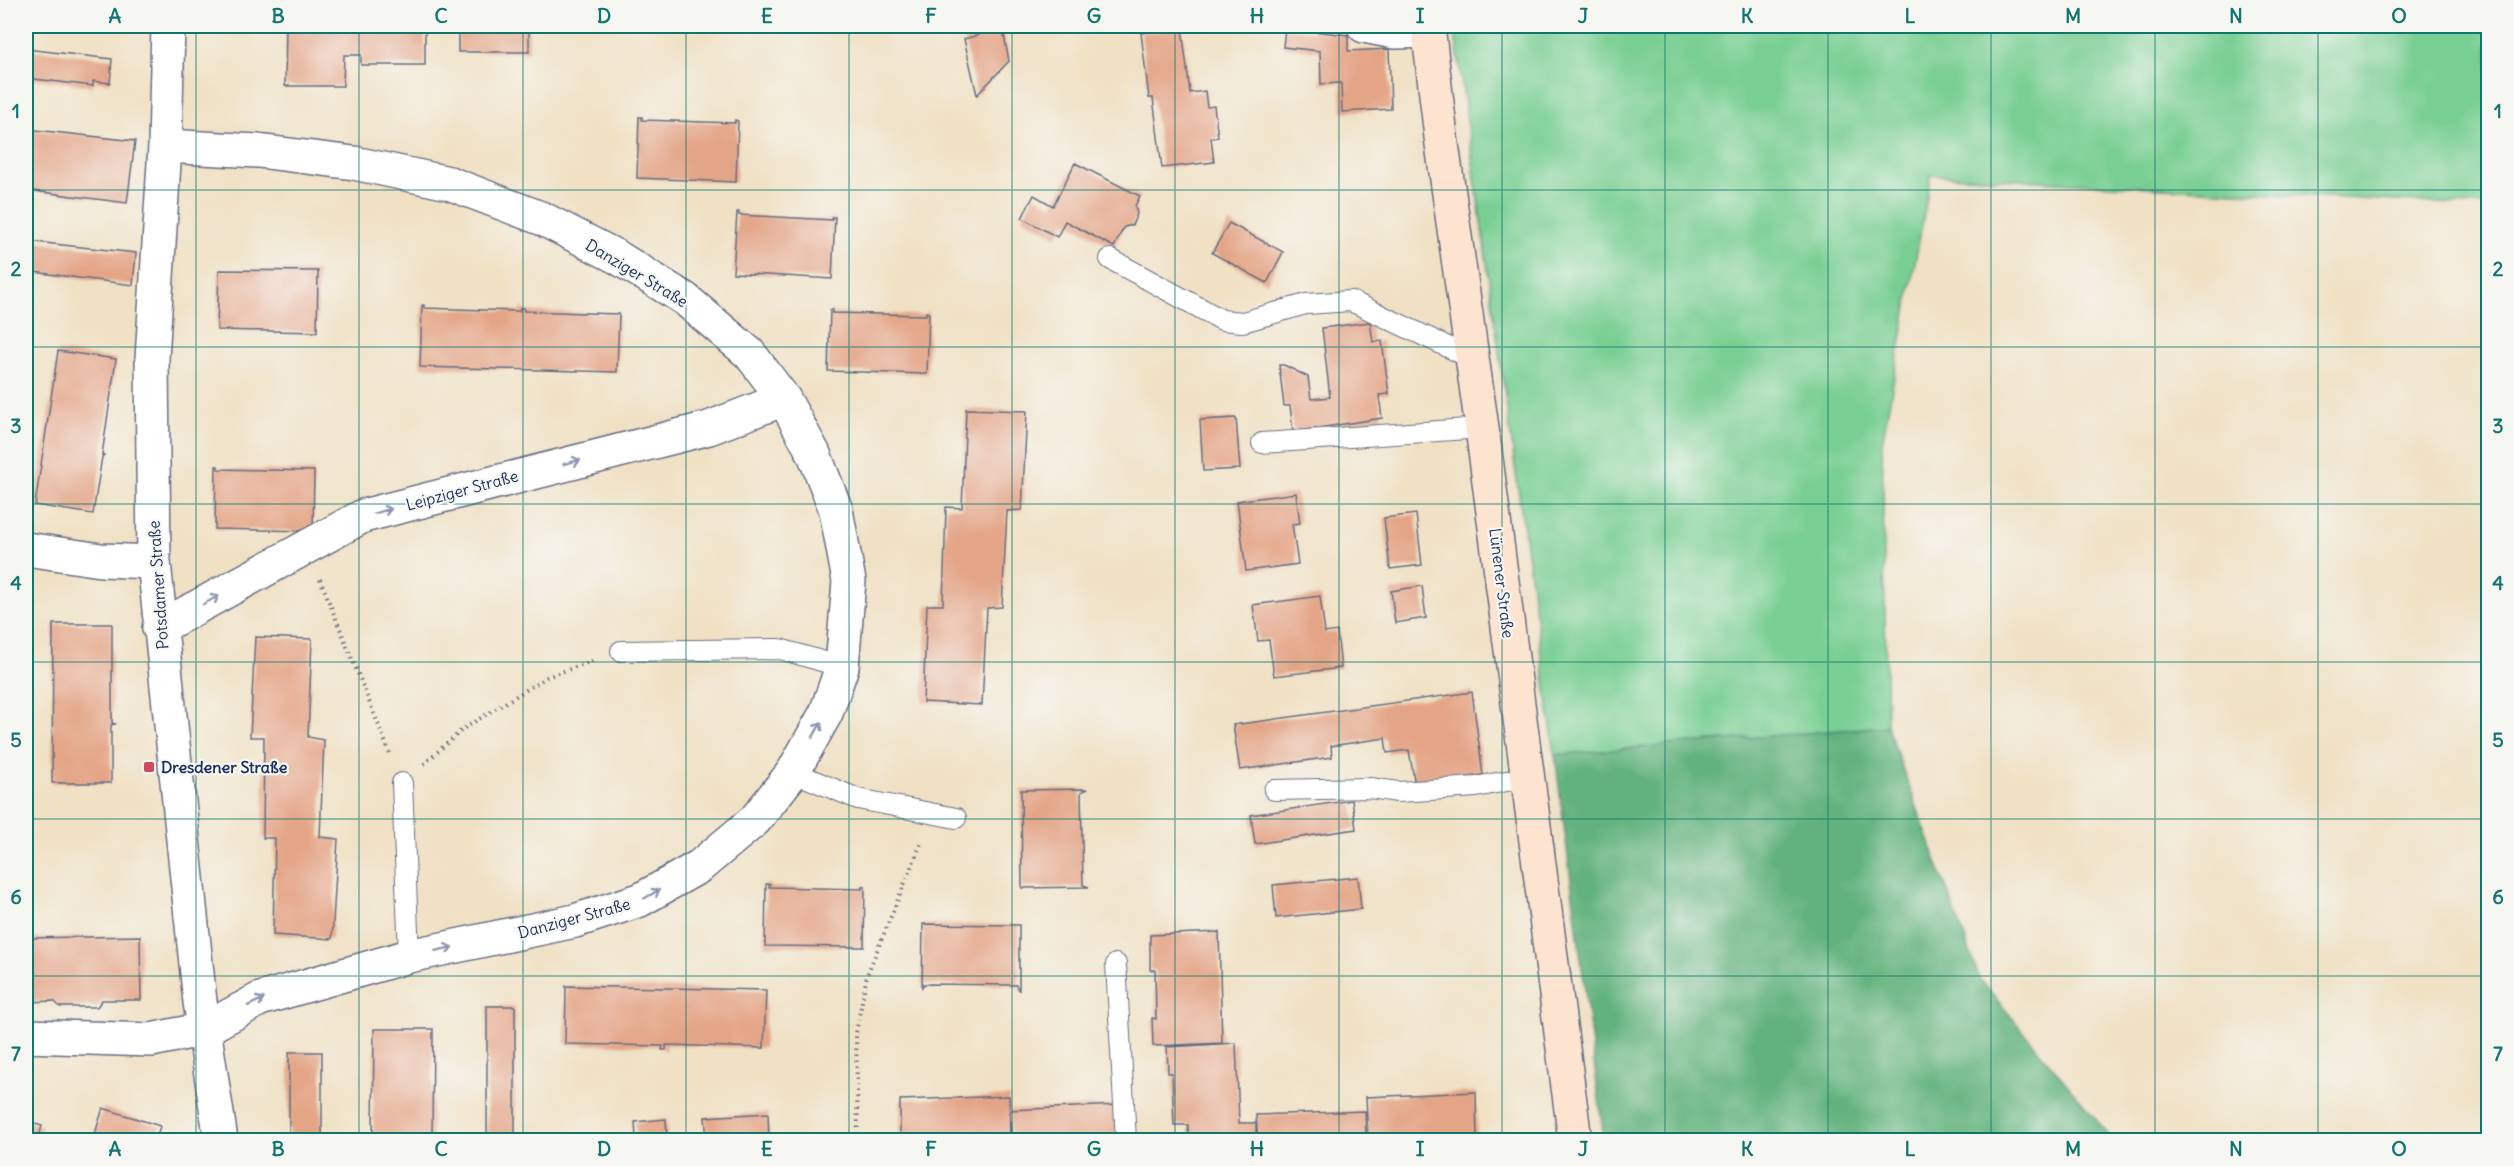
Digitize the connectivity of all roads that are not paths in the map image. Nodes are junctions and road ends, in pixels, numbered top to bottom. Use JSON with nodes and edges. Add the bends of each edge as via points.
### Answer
{"nodes":[{"id":1,"x":168,"y":26,"type":"edge"},
{"id":2,"x":1364,"y":26,"type":"edge"},
{"id":3,"x":1428,"y":28,"type":"edge"},
{"id":4,"x":165,"y":146,"type":"junction"},
{"id":5,"x":1110,"y":259,"type":"dead end"},
{"id":6,"x":1473,"y":359,"type":"junction"},
{"id":7,"x":784,"y":399,"type":"junction"},
{"id":8,"x":1482,"y":428,"type":"junction"},
{"id":9,"x":1262,"y":443,"type":"dead end"},
{"id":10,"x":26,"y":549,"type":"edge"},
{"id":11,"x":154,"y":562,"type":"junction"},
{"id":12,"x":159,"y":628,"type":"junction"},
{"id":13,"x":621,"y":651,"type":"road end"},
{"id":14,"x":842,"y":667,"type":"junction"},
{"id":15,"x":793,"y":772,"type":"junction"},
{"id":16,"x":1527,"y":777,"type":"junction"},
{"id":17,"x":402,"y":783,"type":"road end"},
{"id":18,"x":1274,"y":790,"type":"dead end"},
{"id":19,"x":956,"y":818,"type":"dead end"},
{"id":20,"x":409,"y":956,"type":"junction"},
{"id":21,"x":1116,"y":964,"type":"dead end"},
{"id":22,"x":205,"y":1029,"type":"junction"},
{"id":23,"x":26,"y":1036,"type":"edge"},
{"id":24,"x":221,"y":1140,"type":"edge"},
{"id":25,"x":1126,"y":1140,"type":"edge"},
{"id":26,"x":1575,"y":1140,"type":"edge"}],
"edges":[{"from":1,"to":4,"type":"street","name":"Potsdamer Straße"},
{"from":2,"to":3,"type":"street","via":[[1395,32]]},
{"from":3,"to":6,"type":"main road","name":"Lünener Straße"},
{"from":4,"to":7,"type":"street","name":"Danziger Straße","via":[[258,151],[354,163],[449,183],[543,219],[685,299],[750,354]]},
{"from":4,"to":11,"type":"street","name":"Potsdamer Straße","via":[[152,359]]},
{"from":5,"to":6,"type":"lane","via":[[1222,320],[1243,322],[1306,304],[1351,301]]},
{"from":6,"to":8,"type":"main road","name":"Lünener Straße"},
{"from":12,"to":7,"type":"street","name":"Leipziger Straße","one_way":true,"via":[[363,516],[710,428]]},
{"from":7,"to":14,"type":"street","name":"Danziger Straße","via":[[814,454],[836,510],[849,580]]},
{"from":8,"to":9,"type":"lane"},
{"from":8,"to":16,"type":"main road","name":"Lünener Straße"},
{"from":10,"to":11,"type":"street","via":[[101,560]]},
{"from":11,"to":12,"type":"street","name":"Potsdamer Straße"},
{"from":12,"to":22,"type":"street","name":"Potsdamer Straße"},
{"from":13,"to":14,"type":"lane","via":[[780,649]]},
{"from":15,"to":14,"type":"street","name":"Danziger Straße","one_way":true,"via":[[826,713]]},
{"from":15,"to":19,"type":"lane","via":[[858,799]]},
{"from":20,"to":15,"type":"street","name":"Danziger Straße","one_way":true,"via":[[575,921],[640,900],[700,867],[755,820]]},
{"from":16,"to":18,"type":"lane","via":[[1476,787],[1398,792]]},
{"from":16,"to":26,"type":"main road","name":"Lünener Straße"},
{"from":17,"to":20,"type":"lane"},
{"from":22,"to":20,"type":"street","name":"Danziger Straße","one_way":true,"via":[[260,999]]},
{"from":21,"to":25,"type":"lane"},
{"from":22,"to":23,"type":"street","name":"Danziger Straße","via":[[151,1040]]},
{"from":22,"to":24,"type":"street","name":"Potsdamer Straße"}]}
